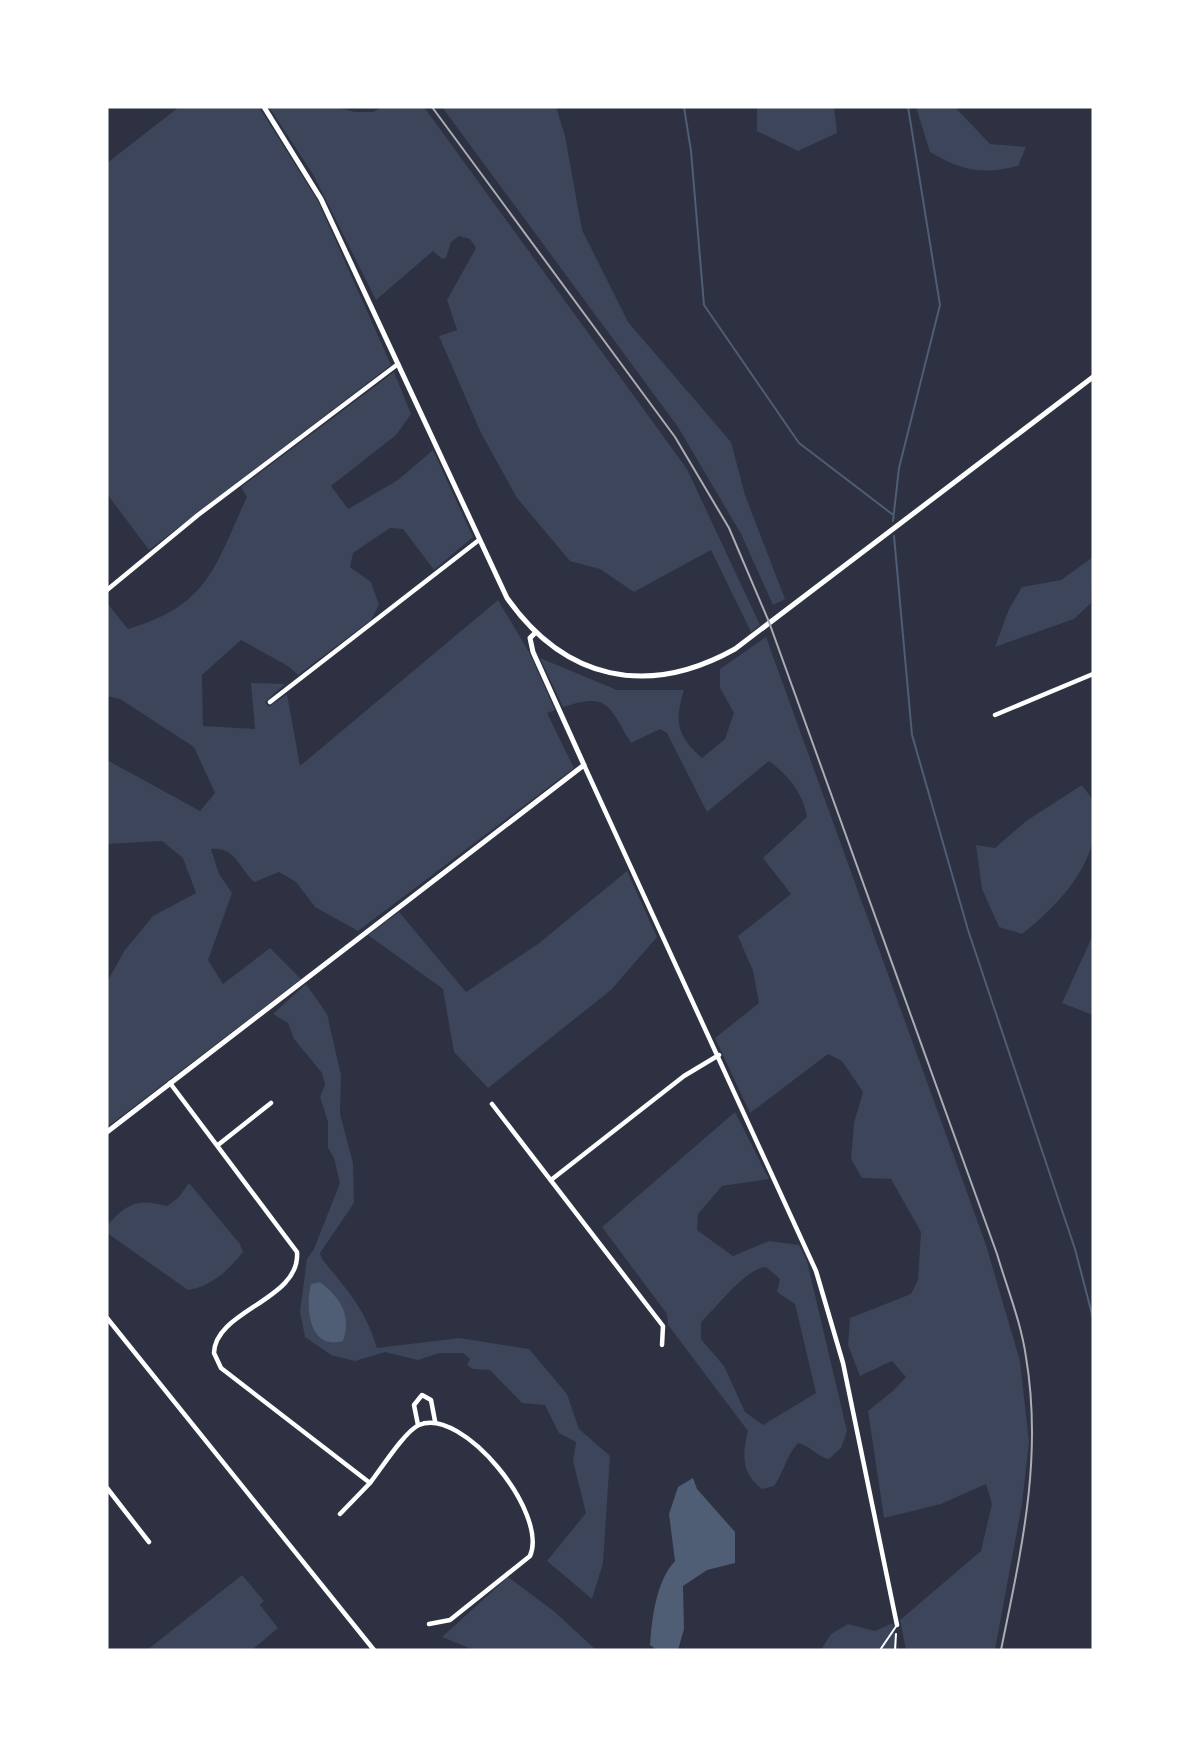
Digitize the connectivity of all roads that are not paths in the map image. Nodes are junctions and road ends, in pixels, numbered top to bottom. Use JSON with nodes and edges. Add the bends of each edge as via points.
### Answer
{"nodes":[{"id":1,"x":264,"y":107,"type":"edge"},
{"id":2,"x":398,"y":364,"type":"junction"},
{"id":3,"x":1093,"y":376,"type":"edge"},
{"id":4,"x":479,"y":540,"type":"junction"},
{"id":5,"x":107,"y":590,"type":"edge"},
{"id":6,"x":534,"y":633,"type":"junction"},
{"id":7,"x":1093,"y":674,"type":"edge"},
{"id":8,"x":270,"y":702,"type":"dead end"},
{"id":9,"x":995,"y":715,"type":"dead end"},
{"id":10,"x":584,"y":765,"type":"junction"},
{"id":11,"x":719,"y":1055,"type":"junction"},
{"id":12,"x":170,"y":1083,"type":"junction"},
{"id":13,"x":271,"y":1104,"type":"dead end"},
{"id":14,"x":492,"y":1104,"type":"dead end"},
{"id":15,"x":107,"y":1132,"type":"edge"},
{"id":16,"x":218,"y":1145,"type":"junction"},
{"id":17,"x":551,"y":1180,"type":"junction"},
{"id":18,"x":107,"y":1318,"type":"edge"},
{"id":19,"x":662,"y":1345,"type":"dead end"},
{"id":20,"x":435,"y":1421,"type":"junction"},
{"id":21,"x":418,"y":1425,"type":"junction"},
{"id":22,"x":370,"y":1483,"type":"junction"},
{"id":23,"x":107,"y":1488,"type":"edge"},
{"id":24,"x":340,"y":1514,"type":"dead end"},
{"id":25,"x":149,"y":1542,"type":"dead end"},
{"id":26,"x":429,"y":1624,"type":"dead end"},
{"id":27,"x":897,"y":1625,"type":"joint"},
{"id":28,"x":374,"y":1650,"type":"edge"},
{"id":29,"x":880,"y":1650,"type":"edge"}],
"edges":[{"from":1,"to":2,"type":"street","via":[[311,179]]},
{"from":2,"to":4,"type":"street"},
{"from":2,"to":5,"type":"street","via":[[187,523]]},
{"from":3,"to":6,"type":"street","via":[[735,649],[710,663],[667,675],[612,674],[572,659]]},
{"from":4,"to":6,"type":"street","via":[[507,598]]},
{"from":4,"to":8,"type":"street"},
{"from":6,"to":10,"type":"street","via":[[530,638],[533,652]]},
{"from":7,"to":9,"type":"street"},
{"from":10,"to":11,"type":"street"},
{"from":10,"to":12,"type":"street"},
{"from":11,"to":17,"type":"street","via":[[684,1076]]},
{"from":11,"to":27,"type":"street","via":[[820,1283],[849,1388]]},
{"from":12,"to":15,"type":"street"},
{"from":12,"to":16,"type":"street"},
{"from":13,"to":16,"type":"street"},
{"from":14,"to":17,"type":"street"},
{"from":16,"to":22,"type":"street","via":[[295,1245],[298,1260],[288,1281],[222,1333],[214,1348],[216,1361]]},
{"from":17,"to":19,"type":"street","via":[[663,1326]]},
{"from":18,"to":28,"type":"street"},
{"from":20,"to":21,"type":"street"},
{"from":20,"to":21,"type":"street","via":[[432,1401],[422,1395],[414,1405]]},
{"from":20,"to":26,"type":"street","via":[[450,1427],[505,1473],[533,1528],[534,1548],[525,1562],[450,1620]]},
{"from":21,"to":22,"type":"street"},
{"from":22,"to":24,"type":"street"},
{"from":23,"to":25,"type":"street"},
{"from":27,"to":29,"type":"lane"}]}
